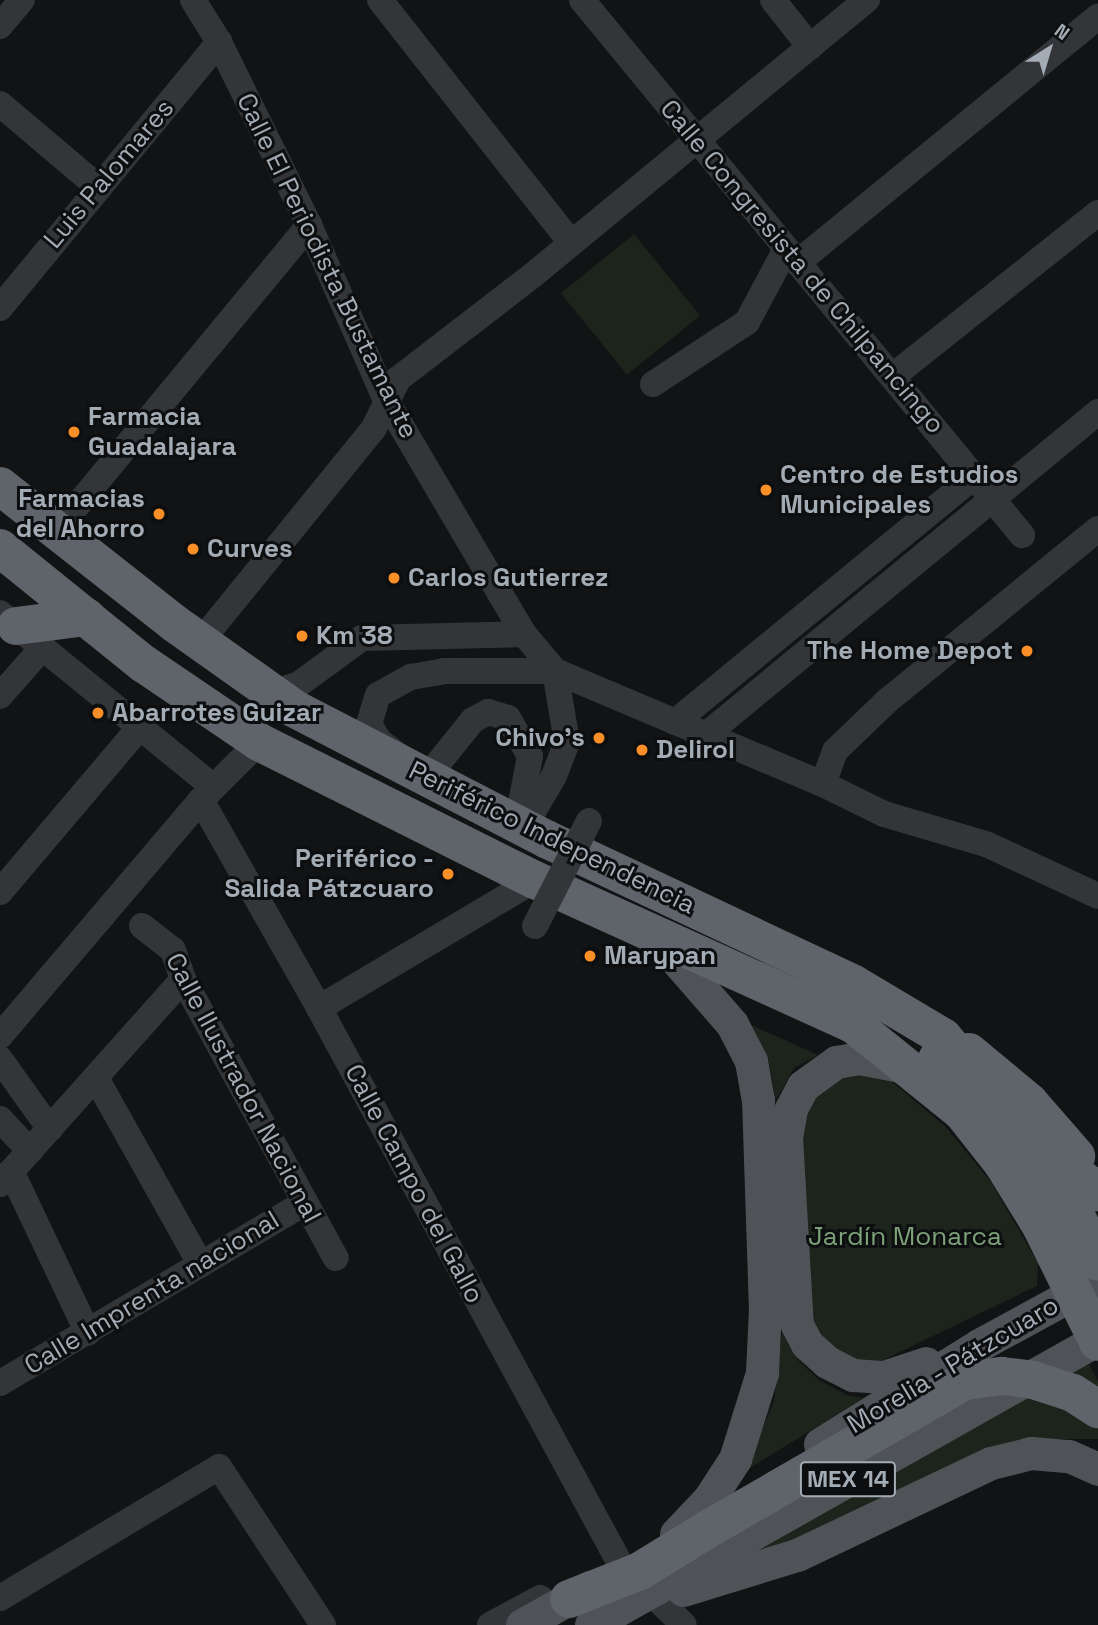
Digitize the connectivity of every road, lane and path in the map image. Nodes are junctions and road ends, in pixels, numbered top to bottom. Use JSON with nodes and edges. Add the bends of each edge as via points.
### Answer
{"nodes":[{"id":1,"x":22,"y":0,"type":"edge"},
{"id":2,"x":193,"y":0,"type":"edge"},
{"id":3,"x":380,"y":0,"type":"edge"},
{"id":4,"x":582,"y":0,"type":"edge"},
{"id":5,"x":773,"y":0,"type":"edge"},
{"id":6,"x":867,"y":0,"type":"edge"},
{"id":7,"x":1098,"y":17,"type":"edge"},
{"id":8,"x":0,"y":26,"type":"edge"},
{"id":9,"x":219,"y":42,"type":"junction"},
{"id":10,"x":810,"y":47,"type":"junction"},
{"id":11,"x":0,"y":104,"type":"edge"},
{"id":12,"x":697,"y":141,"type":"junction"},
{"id":13,"x":97,"y":186,"type":"junction"},
{"id":14,"x":1098,"y":213,"type":"edge"},
{"id":15,"x":309,"y":225,"type":"junction"},
{"id":16,"x":572,"y":243,"type":"junction"},
{"id":17,"x":792,"y":256,"type":"junction"},
{"id":18,"x":0,"y":308,"type":"edge"},
{"id":19,"x":893,"y":376,"type":"junction"},
{"id":20,"x":653,"y":384,"type":"dead end"},
{"id":21,"x":386,"y":400,"type":"junction"},
{"id":22,"x":1098,"y":412,"type":"edge"},
{"id":23,"x":974,"y":476,"type":"junction"},
{"id":24,"x":0,"y":486,"type":"edge"},
{"id":25,"x":995,"y":499,"type":"junction"},
{"id":26,"x":1098,"y":529,"type":"edge"},
{"id":27,"x":57,"y":530,"type":"junction"},
{"id":28,"x":1022,"y":535,"type":"dead end"},
{"id":29,"x":0,"y":548,"type":"edge"},
{"id":30,"x":86,"y":617,"type":"junction"},
{"id":31,"x":20,"y":629,"type":"edge"},
{"id":32,"x":524,"y":634,"type":"junction"},
{"id":33,"x":201,"y":641,"type":"junction"},
{"id":34,"x":555,"y":671,"type":"junction"},
{"id":35,"x":272,"y":693,"type":"junction"},
{"id":36,"x":0,"y":696,"type":"edge"},
{"id":37,"x":675,"y":722,"type":"junction"},
{"id":38,"x":139,"y":728,"type":"junction"},
{"id":39,"x":707,"y":734,"type":"junction"},
{"id":40,"x":259,"y":742,"type":"junction"},
{"id":41,"x":427,"y":778,"type":"junction"},
{"id":42,"x":823,"y":784,"type":"junction"},
{"id":43,"x":207,"y":794,"type":"junction"},
{"id":44,"x":589,"y":821,"type":"dead end"},
{"id":45,"x":521,"y":826,"type":"junction"},
{"id":46,"x":454,"y":841,"type":"junction"},
{"id":47,"x":535,"y":880,"type":"junction"},
{"id":48,"x":0,"y":892,"type":"edge"},
{"id":49,"x":1098,"y":896,"type":"edge"},
{"id":50,"x":142,"y":926,"type":"dead end"},
{"id":51,"x":535,"y":926,"type":"dead end"},
{"id":52,"x":655,"y":936,"type":"junction"},
{"id":53,"x":183,"y":979,"type":"junction"},
{"id":54,"x":319,"y":1008,"type":"junction"},
{"id":55,"x":0,"y":1036,"type":"edge"},
{"id":56,"x":931,"y":1055,"type":"junction"},
{"id":57,"x":0,"y":1059,"type":"edge"},
{"id":58,"x":96,"y":1078,"type":"junction"},
{"id":59,"x":6,"y":1090,"type":"edge"},
{"id":60,"x":0,"y":1119,"type":"edge"},
{"id":61,"x":50,"y":1129,"type":"junction"},
{"id":62,"x":30,"y":1151,"type":"junction"},
{"id":63,"x":1098,"y":1169,"type":"edge"},
{"id":64,"x":5,"y":1177,"type":"edge"},
{"id":65,"x":304,"y":1203,"type":"junction"},
{"id":66,"x":1071,"y":1210,"type":"edge"},
{"id":67,"x":336,"y":1258,"type":"dead end"},
{"id":68,"x":1098,"y":1262,"type":"edge"},
{"id":69,"x":201,"y":1265,"type":"junction"},
{"id":70,"x":1098,"y":1280,"type":"edge"},
{"id":71,"x":88,"y":1332,"type":"junction"},
{"id":72,"x":1098,"y":1341,"type":"edge"},
{"id":73,"x":979,"y":1345,"type":"junction"},
{"id":74,"x":0,"y":1383,"type":"edge"},
{"id":75,"x":1098,"y":1409,"type":"edge"},
{"id":76,"x":1098,"y":1469,"type":"edge"},
{"id":77,"x":693,"y":1531,"type":"junction"},
{"id":78,"x":623,"y":1569,"type":"junction"},
{"id":79,"x":0,"y":1598,"type":"edge"},
{"id":80,"x":657,"y":1599,"type":"junction"},
{"id":81,"x":586,"y":1615,"type":"edge"},
{"id":82,"x":323,"y":1625,"type":"edge"},
{"id":83,"x":491,"y":1625,"type":"edge"},
{"id":84,"x":522,"y":1625,"type":"edge"},
{"id":85,"x":684,"y":1625,"type":"edge"}],
"edges":[{"from":1,"to":8,"type":"street"},
{"from":2,"to":9,"type":"street","name":"Calle El Periodista Bustamante"},
{"from":3,"to":16,"type":"street"},
{"from":4,"to":12,"type":"street","name":"Calle Congresista de Chilpancingo"},
{"from":5,"to":10,"type":"street"},
{"from":6,"to":10,"type":"street"},
{"from":7,"to":17,"type":"street"},
{"from":9,"to":13,"type":"street","name":"Luis Palomares"},
{"from":9,"to":15,"type":"street","name":"Calle El Periodista Bustamante"},
{"from":10,"to":12,"type":"street"},
{"from":11,"to":13,"type":"street"},
{"from":12,"to":16,"type":"street"},
{"from":12,"to":17,"type":"street","name":"Calle Congresista de Chilpancingo"},
{"from":13,"to":18,"type":"street","name":"Luis Palomares"},
{"from":14,"to":19,"type":"street"},
{"from":15,"to":21,"type":"street","name":"Calle El Periodista Bustamante"},
{"from":15,"to":27,"type":"street"},
{"from":16,"to":21,"type":"street","via":[[398,379]]},
{"from":17,"to":19,"type":"street","name":"Calle Congresista de Chilpancingo"},
{"from":17,"to":20,"type":"street","via":[[747,322]]},
{"from":19,"to":23,"type":"street","name":"Calle Congresista de Chilpancingo"},
{"from":21,"to":32,"type":"street","name":"Calle El Periodista Bustamante"},
{"from":21,"to":33,"type":"street","via":[[374,428]]},
{"from":22,"to":25,"type":"street"},
{"from":23,"to":25,"type":"street","name":"Calle Congresista de Chilpancingo"},
{"from":23,"to":37,"type":"street"},
{"from":24,"to":27,"type":"highway","name":"Periférico Independencia"},
{"from":25,"to":28,"type":"street","name":"Calle Congresista de Chilpancingo"},
{"from":25,"to":39,"type":"street"},
{"from":26,"to":42,"type":"street","via":[[878,709],[835,751]]},
{"from":27,"to":33,"type":"highway","name":"Periférico Independencia"},
{"from":29,"to":30,"type":"highway","name":"Periférico Independencia"},
{"from":30,"to":31,"type":"highway"},
{"from":30,"to":40,"type":"highway","name":"Periférico Independencia","via":[[144,664]]},
{"from":31,"to":36,"type":"street"},
{"from":31,"to":38,"type":"street"},
{"from":32,"to":34,"type":"street","name":"Calle El Periodista Bustamante"},
{"from":32,"to":35,"type":"street","via":[[362,638],[299,684]]},
{"from":33,"to":35,"type":"highway","name":"Periférico Independencia"},
{"from":34,"to":37,"type":"street"},
{"from":34,"to":41,"type":"street","via":[[444,671],[411,677],[378,695],[369,724],[379,741]]},
{"from":34,"to":45,"type":"street","via":[[567,742],[554,776]]},
{"from":35,"to":41,"type":"highway","name":"Periférico Independencia"},
{"from":37,"to":39,"type":"street"},
{"from":38,"to":43,"type":"street"},
{"from":38,"to":48,"type":"street"},
{"from":39,"to":42,"type":"street"},
{"from":40,"to":43,"type":"street"},
{"from":40,"to":46,"type":"highway","name":"Periférico Independencia"},
{"from":41,"to":45,"type":"highway","name":"Periférico Independencia"},
{"from":41,"to":45,"type":"street","via":[[472,720],[488,712],[508,718],[530,756]]},
{"from":42,"to":49,"type":"street","via":[[884,814],[986,844]]},
{"from":43,"to":54,"type":"street","name":"Calle Campo del Gallo"},
{"from":43,"to":55,"type":"street"},
{"from":44,"to":51,"type":"street","bridge":true},
{"from":45,"to":56,"type":"highway","name":"Periférico Independencia","via":[[854,984]]},
{"from":46,"to":47,"type":"highway","name":"Periférico Independencia"},
{"from":46,"to":56,"type":"highway","via":[[550,864],[825,992],[902,1032]]},
{"from":47,"to":52,"type":"highway","name":"Periférico Independencia"},
{"from":47,"to":54,"type":"street"},
{"from":50,"to":53,"type":"street","name":"Calle Ilustrador Nacional","via":[[173,950]]},
{"from":52,"to":56,"type":"highway","name":"Periférico Independencia"},
{"from":52,"to":77,"type":"main road","via":[[732,1024],[751,1061],[758,1099],[765,1309],[762,1373],[735,1459]]},
{"from":53,"to":58,"type":"street"},
{"from":53,"to":65,"type":"street","name":"Calle Ilustrador Nacional"},
{"from":54,"to":78,"type":"street","name":"Calle Campo del Gallo"},
{"from":56,"to":63,"type":"highway","via":[[987,1063],[1029,1102],[1060,1141]]},
{"from":56,"to":66,"type":"highway","bridge":true},
{"from":56,"to":66,"type":"highway","name":"Periférico Independencia","via":[[962,1112],[1003,1164]]},
{"from":56,"to":73,"type":"main road","via":[[836,1062],[803,1086],[791,1109],[786,1137],[797,1325],[807,1344],[827,1362],[853,1375],[884,1377]]},
{"from":57,"to":59,"type":"street"},
{"from":58,"to":61,"type":"street"},
{"from":58,"to":69,"type":"street"},
{"from":59,"to":61,"type":"street"},
{"from":60,"to":62,"type":"street"},
{"from":61,"to":62,"type":"street"},
{"from":62,"to":64,"type":"street"},
{"from":64,"to":71,"type":"street"},
{"from":65,"to":67,"type":"street","name":"Calle Ilustrador Nacional"},
{"from":65,"to":69,"type":"street","name":"Calle Imprenta nacional"},
{"from":66,"to":68,"type":"highway"},
{"from":66,"to":72,"type":"highway","bridge":true},
{"from":69,"to":71,"type":"street","name":"Calle Imprenta nacional"},
{"from":70,"to":73,"type":"main road","name":"Morelia - Pátzcuaro","number":"MEX 14"},
{"from":71,"to":74,"type":"street","name":"Calle Imprenta nacional"},
{"from":72,"to":81,"type":"main road","number":"MEX 14"},
{"from":73,"to":77,"type":"main road","name":"Morelia - Pátzcuaro","number":"MEX 14"},
{"from":75,"to":77,"type":"highway","bridge":true,"via":[[1041,1381],[1002,1376],[965,1381]]},
{"from":76,"to":80,"type":"main road","via":[[1069,1456],[1031,1453],[991,1463],[797,1555]]},
{"from":77,"to":78,"type":"main road","name":"Morelia - Pátzcuaro","number":"MEX 14"},
{"from":77,"to":81,"type":"highway"},
{"from":78,"to":81,"type":"main road","name":"Morelia - Pátzcuaro"},
{"from":78,"to":83,"type":"street","via":[[601,1568],[585,1574]]},
{"from":79,"to":82,"type":"street","via":[[219,1468]]},
{"from":80,"to":81,"type":"main road"},
{"from":80,"to":85,"type":"street"},
{"from":81,"to":84,"type":"main road","name":"Morelia - Pátzcuaro"}]}
